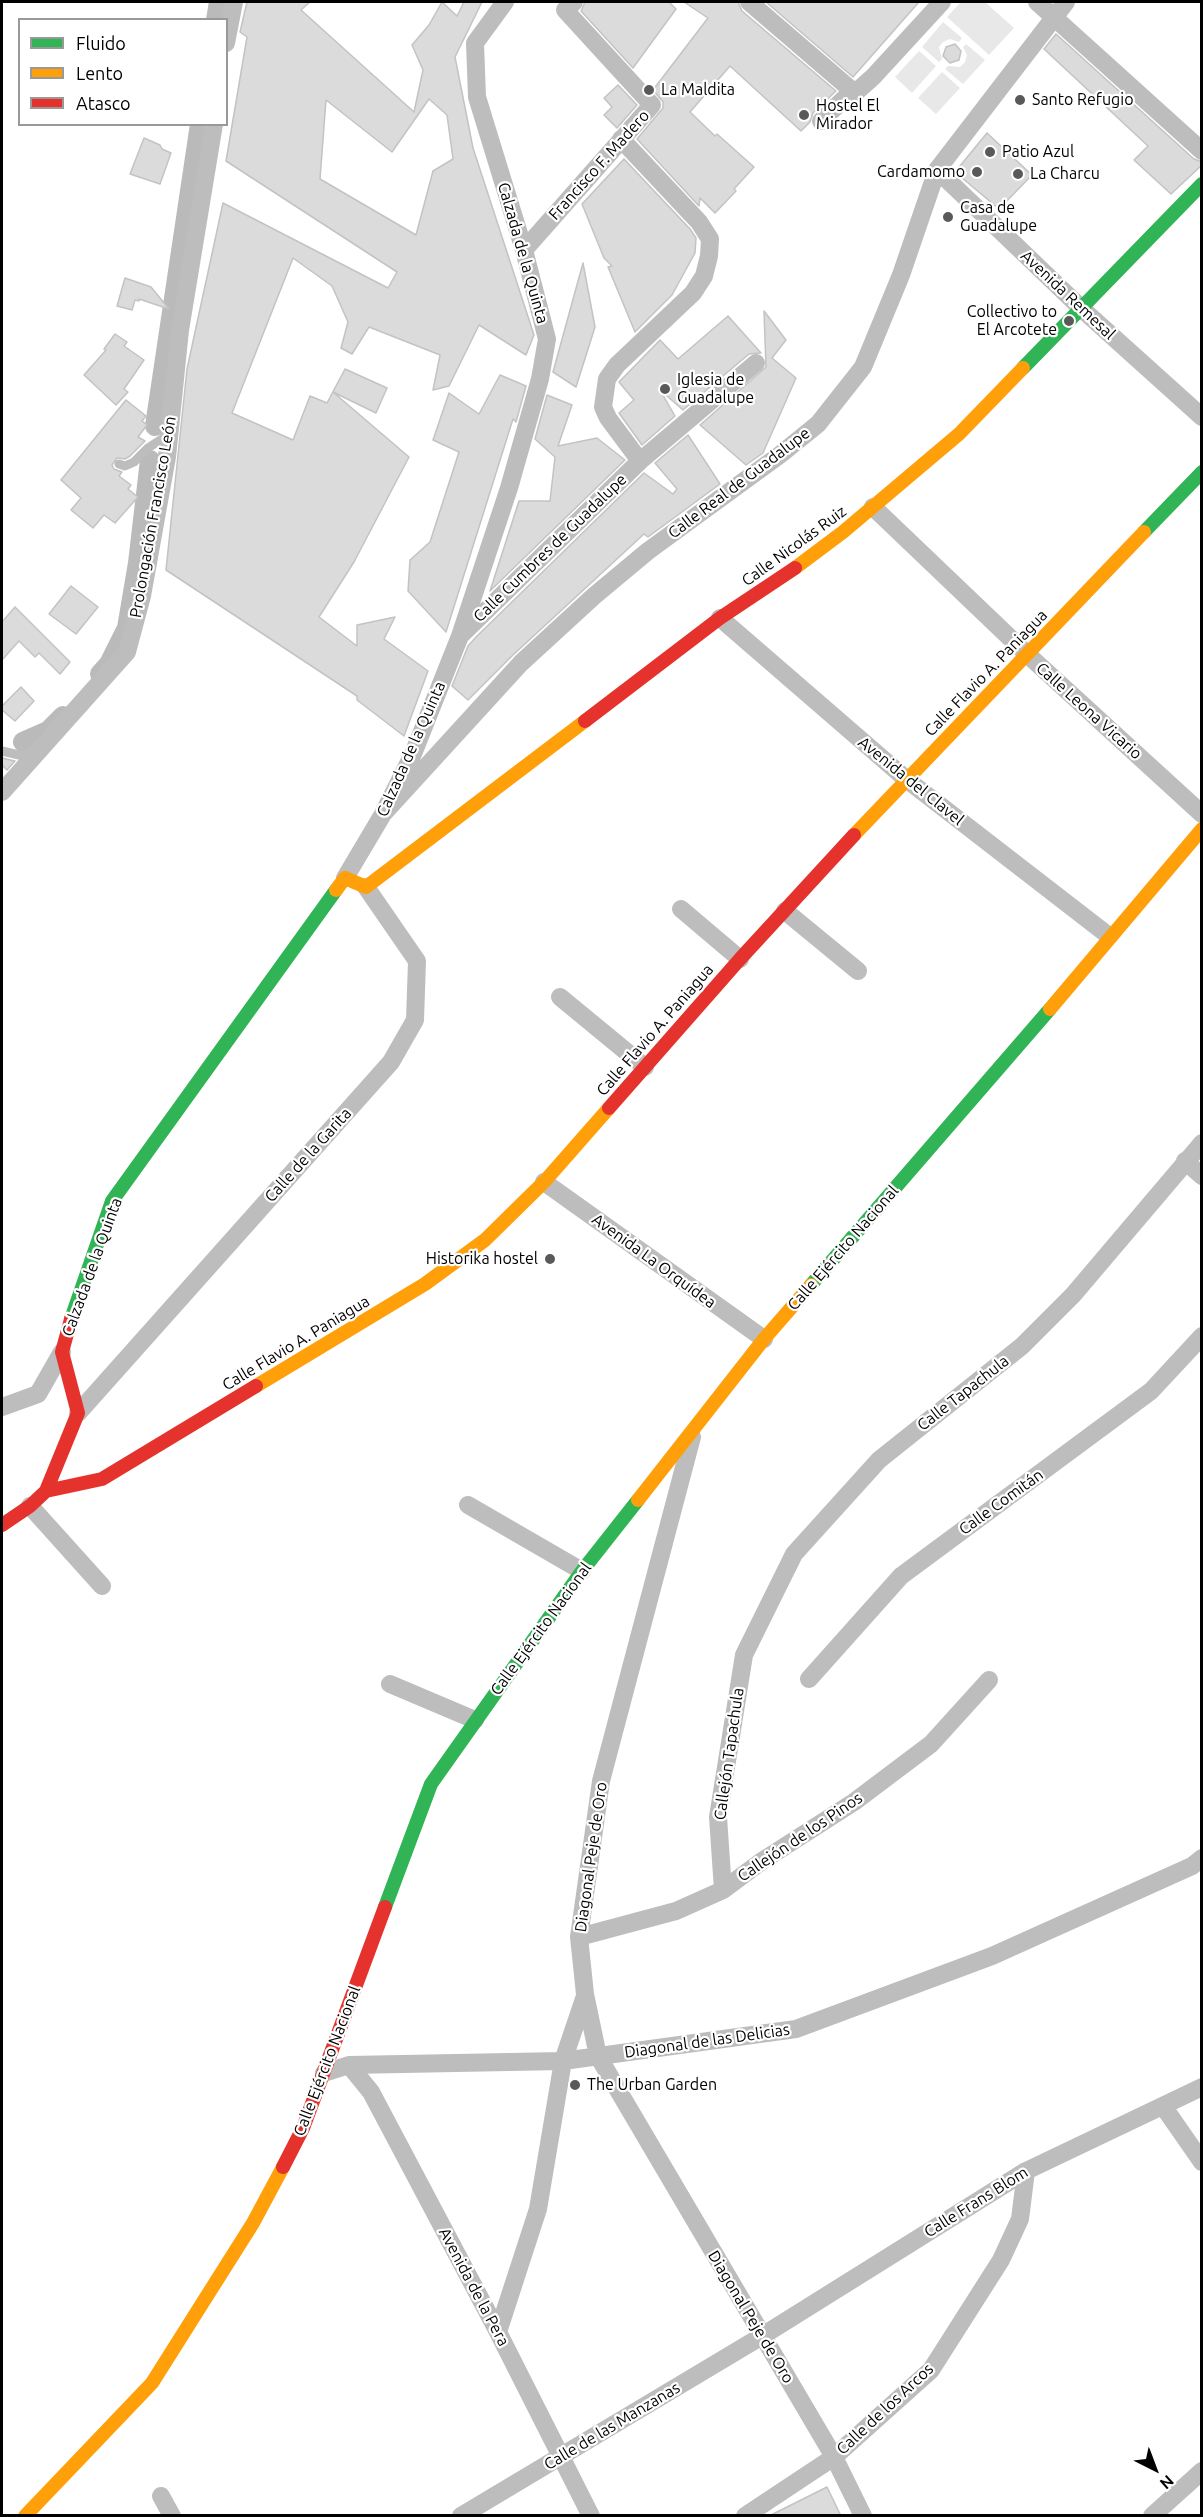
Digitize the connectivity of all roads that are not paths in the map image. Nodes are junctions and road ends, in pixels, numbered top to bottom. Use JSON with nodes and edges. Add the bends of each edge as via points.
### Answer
{"nodes":[{"id":1,"x":234,"y":2,"type":"edge"},
{"id":2,"x":505,"y":2,"type":"edge"},
{"id":3,"x":574,"y":2,"type":"edge"},
{"id":4,"x":749,"y":2,"type":"edge"},
{"id":5,"x":942,"y":2,"type":"edge"},
{"id":6,"x":1037,"y":2,"type":"edge"},
{"id":7,"x":1066,"y":2,"type":"edge"},
{"id":8,"x":1053,"y":18,"type":"junction"},
{"id":9,"x":228,"y":33,"type":"edge"},
{"id":10,"x":855,"y":93,"type":"junction"},
{"id":11,"x":821,"y":121,"type":"dead end"},
{"id":12,"x":214,"y":126,"type":"edge"},
{"id":13,"x":621,"y":139,"type":"junction"},
{"id":14,"x":1202,"y":151,"type":"edge"},
{"id":15,"x":937,"y":170,"type":"junction"},
{"id":16,"x":1202,"y":184,"type":"edge"},
{"id":17,"x":524,"y":250,"type":"junction"},
{"id":18,"x":1082,"y":309,"type":"junction"},
{"id":19,"x":756,"y":363,"type":"dead end"},
{"id":20,"x":1202,"y":417,"type":"edge"},
{"id":21,"x":170,"y":434,"type":"junction"},
{"id":22,"x":640,"y":460,"type":"junction"},
{"id":23,"x":119,"y":464,"type":"dead end"},
{"id":24,"x":1202,"y":472,"type":"edge"},
{"id":25,"x":873,"y":507,"type":"junction"},
{"id":26,"x":720,"y":618,"type":"junction"},
{"id":27,"x":460,"y":636,"type":"junction"},
{"id":28,"x":1028,"y":655,"type":"junction"},
{"id":29,"x":2,"y":752,"type":"edge"},
{"id":30,"x":32,"y":758,"type":"junction"},
{"id":31,"x":906,"y":779,"type":"junction"},
{"id":32,"x":2,"y":792,"type":"edge"},
{"id":33,"x":383,"y":814,"type":"junction"},
{"id":34,"x":1202,"y":814,"type":"edge"},
{"id":35,"x":1202,"y":829,"type":"edge"},
{"id":36,"x":345,"y":878,"type":"junction"},
{"id":37,"x":366,"y":887,"type":"junction"},
{"id":38,"x":681,"y":909,"type":"dead end"},
{"id":39,"x":785,"y":911,"type":"junction"},
{"id":40,"x":1109,"y":936,"type":"junction"},
{"id":41,"x":740,"y":959,"type":"junction"},
{"id":42,"x":858,"y":971,"type":"dead end"},
{"id":43,"x":561,"y":997,"type":"dead end"},
{"id":44,"x":645,"y":1068,"type":"junction"},
{"id":45,"x":1202,"y":1143,"type":"edge"},
{"id":46,"x":1185,"y":1161,"type":"junction"},
{"id":47,"x":1202,"y":1176,"type":"edge"},
{"id":48,"x":544,"y":1182,"type":"junction"},
{"id":49,"x":1202,"y":1336,"type":"edge"},
{"id":50,"x":764,"y":1339,"type":"junction"},
{"id":51,"x":62,"y":1352,"type":"junction"},
{"id":52,"x":2,"y":1407,"type":"edge"},
{"id":53,"x":78,"y":1413,"type":"junction"},
{"id":54,"x":695,"y":1427,"type":"junction"},
{"id":55,"x":45,"y":1491,"type":"junction"},
{"id":56,"x":468,"y":1505,"type":"dead end"},
{"id":57,"x":30,"y":1506,"type":"junction"},
{"id":58,"x":2,"y":1525,"type":"edge"},
{"id":59,"x":582,"y":1571,"type":"junction"},
{"id":60,"x":102,"y":1586,"type":"dead end"},
{"id":61,"x":744,"y":1655,"type":"joint"},
{"id":62,"x":809,"y":1679,"type":"dead end"},
{"id":63,"x":989,"y":1680,"type":"dead end"},
{"id":64,"x":390,"y":1684,"type":"dead end"},
{"id":65,"x":475,"y":1720,"type":"junction"},
{"id":66,"x":1198,"y":1868,"type":"edge"},
{"id":67,"x":723,"y":1890,"type":"junction"},
{"id":68,"x":579,"y":1937,"type":"junction"},
{"id":69,"x":585,"y":1994,"type":"junction"},
{"id":70,"x":597,"y":2056,"type":"junction"},
{"id":71,"x":563,"y":2061,"type":"junction"},
{"id":72,"x":349,"y":2065,"type":"junction"},
{"id":73,"x":324,"y":2073,"type":"junction"},
{"id":74,"x":1202,"y":2088,"type":"edge"},
{"id":75,"x":1163,"y":2106,"type":"junction"},
{"id":76,"x":1202,"y":2162,"type":"edge"},
{"id":77,"x":1026,"y":2171,"type":"junction"},
{"id":78,"x":498,"y":2332,"type":"junction"},
{"id":79,"x":762,"y":2336,"type":"junction"},
{"id":80,"x":560,"y":2457,"type":"junction"},
{"id":81,"x":834,"y":2457,"type":"junction"},
{"id":82,"x":1202,"y":2471,"type":"edge"},
{"id":83,"x":161,"y":2496,"type":"dead end"},
{"id":84,"x":25,"y":2516,"type":"edge"},
{"id":85,"x":172,"y":2516,"type":"edge"},
{"id":86,"x":461,"y":2516,"type":"edge"},
{"id":87,"x":591,"y":2516,"type":"edge"},
{"id":88,"x":745,"y":2516,"type":"edge"},
{"id":89,"x":862,"y":2516,"type":"edge"},
{"id":90,"x":1152,"y":2516,"type":"edge"}],
"edges":[{"from":1,"to":9,"type":"street"},
{"from":2,"to":17,"type":"street","name":"Calzada de la Quinta","via":[[475,43],[477,97]]},
{"from":3,"to":13,"type":"street","name":"Francisco F. Madero","via":[[565,10],[652,105]]},
{"from":4,"to":10,"type":"street"},
{"from":5,"to":10,"type":"street"},
{"from":6,"to":8,"type":"street"},
{"from":7,"to":8,"type":"street","name":"Calle Real de Guadalupe"},
{"from":8,"to":14,"type":"street"},
{"from":8,"to":15,"type":"street","name":"Calle Real de Guadalupe"},
{"from":10,"to":11,"type":"street","via":[[844,98]]},
{"from":12,"to":21,"type":"street","name":"Prolongación Francisco León","via":[[180,330]]},
{"from":13,"to":17,"type":"street","name":"Francisco F. Madero"},
{"from":13,"to":22,"type":"street","via":[[699,222],[710,239],[704,276],[693,293],[607,379],[603,406]]},
{"from":15,"to":18,"type":"street","name":"Avenida Remesal"},
{"from":15,"to":33,"type":"street","name":"Calle Real de Guadalupe","via":[[863,367],[818,424],[594,596],[521,663]]},
{"from":16,"to":18,"type":"street","name":"Calle Nicolás Ruiz"},
{"from":17,"to":27,"type":"street","name":"Calzada de la Quinta","via":[[547,339],[540,379],[509,488]]},
{"from":18,"to":20,"type":"street","name":"Avenida Remesal"},
{"from":18,"to":25,"type":"street","name":"Calle Nicolás Ruiz","via":[[958,434]]},
{"from":19,"to":22,"type":"street","name":"Calle Cumbres de Guadalupe"},
{"from":21,"to":23,"type":"lane","via":[[134,462]]},
{"from":21,"to":30,"type":"street","name":"Prolongación Francisco León","via":[[142,596],[127,652]]},
{"from":22,"to":27,"type":"street","name":"Calle Cumbres de Guadalupe"},
{"from":24,"to":28,"type":"street","name":"Calle Flavio A. Paniagua"},
{"from":25,"to":26,"type":"street","name":"Calle Nicolás Ruiz","via":[[774,584]]},
{"from":25,"to":28,"type":"street","name":"Calle Leona Vicario"},
{"from":26,"to":31,"type":"street","name":"Avenida del Clavel"},
{"from":26,"to":37,"type":"street","name":"Calle Nicolás Ruiz"},
{"from":27,"to":33,"type":"street","name":"Calzada de la Quinta"},
{"from":28,"to":31,"type":"street","name":"Calle Flavio A. Paniagua"},
{"from":28,"to":34,"type":"street","name":"Calle Leona Vicario"},
{"from":29,"to":30,"type":"lane"},
{"from":30,"to":32,"type":"street","name":"Prolongación Francisco León"},
{"from":31,"to":39,"type":"street","name":"Calle Flavio A. Paniagua"},
{"from":31,"to":40,"type":"street","name":"Avenida del Clavel"},
{"from":33,"to":36,"type":"street","name":"Calzada de la Quinta"},
{"from":35,"to":40,"type":"street","name":"Calle Ejército Nacional"},
{"from":36,"to":37,"type":"street"},
{"from":36,"to":51,"type":"street","name":"Calzada de la Quinta","via":[[112,1200]]},
{"from":37,"to":53,"type":"street","name":"Calle de la Garita","via":[[417,961],[415,1020],[391,1062]]},
{"from":38,"to":41,"type":"street"},
{"from":39,"to":41,"type":"street","name":"Calle Flavio A. Paniagua"},
{"from":39,"to":42,"type":"street"},
{"from":40,"to":50,"type":"street","name":"Calle Ejército Nacional"},
{"from":41,"to":44,"type":"street","name":"Calle Flavio A. Paniagua"},
{"from":43,"to":44,"type":"street"},
{"from":44,"to":48,"type":"street","name":"Calle Flavio A. Paniagua"},
{"from":45,"to":46,"type":"street","name":"Calle Tapachula"},
{"from":46,"to":47,"type":"street"},
{"from":46,"to":61,"type":"street","name":"Calle Tapachula","via":[[1073,1295],[1022,1346],[879,1460],[794,1554]]},
{"from":48,"to":50,"type":"street","name":"Avenida La Orquídea"},
{"from":48,"to":55,"type":"street","name":"Calle Flavio A. Paniagua","via":[[485,1240],[425,1284],[102,1479]]},
{"from":49,"to":62,"type":"street","name":"Calle Comitán","via":[[1151,1391],[901,1576]]},
{"from":50,"to":54,"type":"street","name":"Calle Ejército Nacional"},
{"from":51,"to":52,"type":"street","name":"Calzada de la Quinta","via":[[38,1394]]},
{"from":51,"to":53,"type":"street"},
{"from":53,"to":55,"type":"street","name":"Calle de la Garita"},
{"from":54,"to":59,"type":"street","name":"Calle Ejército Nacional"},
{"from":54,"to":68,"type":"street","name":"Diagonal Peje de Oro","via":[[601,1781]]},
{"from":55,"to":57,"type":"street","name":"Calle de la Garita"},
{"from":56,"to":59,"type":"street"},
{"from":57,"to":58,"type":"street","name":"Calle de la Garita"},
{"from":57,"to":60,"type":"street"},
{"from":59,"to":65,"type":"street","name":"Calle Ejército Nacional"},
{"from":61,"to":67,"type":"street","name":"Callejón Tapachula","via":[[718,1817]]},
{"from":63,"to":67,"type":"street","name":"Callejón de los Pinos","via":[[931,1744],[854,1802]]},
{"from":64,"to":65,"type":"street"},
{"from":65,"to":73,"type":"street","name":"Calle Ejército Nacional","via":[[431,1784]]},
{"from":66,"to":70,"type":"street","name":"Diagonal de las Delicias","via":[[993,1956],[796,2029]]},
{"from":67,"to":68,"type":"street","name":"Callejón de los Pinos","via":[[676,1911]]},
{"from":68,"to":69,"type":"street","name":"Diagonal Peje de Oro"},
{"from":69,"to":70,"type":"street","name":"Diagonal Peje de Oro"},
{"from":69,"to":71,"type":"street"},
{"from":70,"to":71,"type":"street","name":"Diagonal de las Delicias"},
{"from":70,"to":79,"type":"street","name":"Diagonal Peje de Oro"},
{"from":71,"to":72,"type":"street","name":"Diagonal de las Delicias"},
{"from":71,"to":78,"type":"street","via":[[538,2209]]},
{"from":72,"to":73,"type":"street","name":"Diagonal de las Delicias"},
{"from":72,"to":78,"type":"street","name":"Avenida de la Pera","via":[[371,2092]]},
{"from":73,"to":84,"type":"street","name":"Calle Ejército Nacional","via":[[303,2128],[254,2223],[152,2383]]},
{"from":74,"to":75,"type":"street","name":"Calle Frans Blom"},
{"from":75,"to":76,"type":"street"},
{"from":75,"to":77,"type":"street","name":"Calle Frans Blom"},
{"from":77,"to":79,"type":"street","name":"Calle Frans Blom"},
{"from":77,"to":81,"type":"street","name":"Calle de los Arcos","via":[[1020,2218],[1001,2260],[931,2370]]},
{"from":78,"to":80,"type":"street","name":"Avenida de la Pera"},
{"from":79,"to":80,"type":"street","name":"Calle de las Manzanas"},
{"from":79,"to":81,"type":"street","name":"Diagonal Peje de Oro"},
{"from":80,"to":86,"type":"street","name":"Calle de las Manzanas"},
{"from":80,"to":87,"type":"street","name":"Avenida de la Pera"},
{"from":81,"to":88,"type":"street","name":"Calle de los Arcos"},
{"from":81,"to":89,"type":"street","name":"Diagonal Peje de Oro"},
{"from":82,"to":90,"type":"street"},
{"from":83,"to":85,"type":"street"}]}
